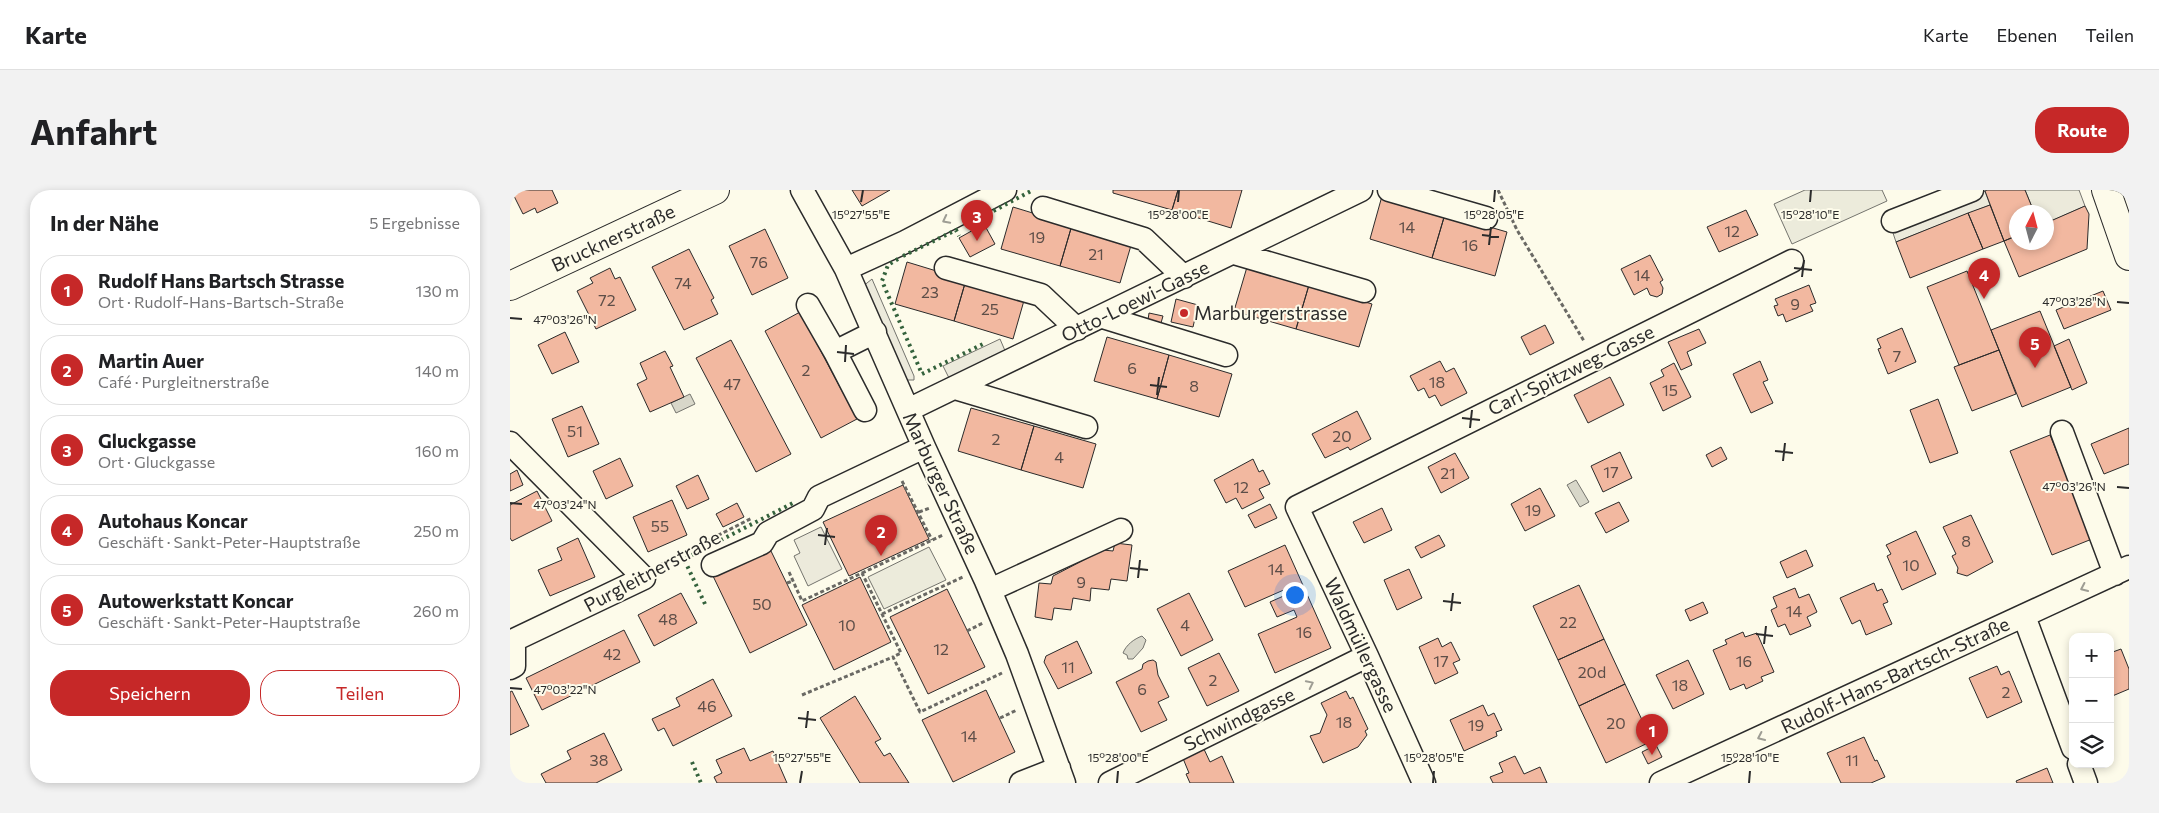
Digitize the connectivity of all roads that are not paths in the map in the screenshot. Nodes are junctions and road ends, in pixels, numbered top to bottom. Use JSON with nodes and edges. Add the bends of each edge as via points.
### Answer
{"nodes":[{"id":1,"x":715,"y":190,"type":"edge"},
{"id":2,"x":802,"y":190,"type":"edge"},
{"id":3,"x":1005,"y":190,"type":"edge"},
{"id":4,"x":1361,"y":190,"type":"edge"},
{"id":5,"x":1388,"y":190,"type":"edge"},
{"id":6,"x":1972,"y":190,"type":"edge"},
{"id":7,"x":2106,"y":190,"type":"edge"},
{"id":8,"x":1043,"y":208,"type":"dead end"},
{"id":9,"x":1486,"y":218,"type":"dead end"},
{"id":10,"x":1893,"y":221,"type":"dead end"},
{"id":11,"x":1234,"y":252,"type":"junction"},
{"id":12,"x":2129,"y":256,"type":"edge"},
{"id":13,"x":1792,"y":260,"type":"dead end"},
{"id":14,"x":946,"y":268,"type":"dead end"},
{"id":15,"x":846,"y":269,"type":"junction"},
{"id":16,"x":1184,"y":277,"type":"junction"},
{"id":17,"x":510,"y":286,"type":"edge"},
{"id":18,"x":1364,"y":291,"type":"dead end"},
{"id":19,"x":808,"y":305,"type":"dead end"},
{"id":20,"x":1103,"y":317,"type":"junction"},
{"id":21,"x":1077,"y":329,"type":"junction"},
{"id":22,"x":875,"y":332,"type":"junction"},
{"id":23,"x":835,"y":352,"type":"junction"},
{"id":24,"x":1226,"y":355,"type":"dead end"},
{"id":25,"x":956,"y":388,"type":"junction"},
{"id":26,"x":865,"y":410,"type":"dead end"},
{"id":27,"x":908,"y":410,"type":"junction"},
{"id":28,"x":1086,"y":427,"type":"dead end"},
{"id":29,"x":2062,"y":432,"type":"dead end"},
{"id":30,"x":510,"y":443,"type":"edge"},
{"id":31,"x":924,"y":447,"type":"junction"},
{"id":32,"x":1297,"y":507,"type":"joint"},
{"id":33,"x":1121,"y":530,"type":"dead end"},
{"id":34,"x":713,"y":564,"type":"dead end"},
{"id":35,"x":2124,"y":570,"type":"edge"},
{"id":36,"x":990,"y":590,"type":"junction"},
{"id":37,"x":2024,"y":616,"type":"junction"},
{"id":38,"x":1367,"y":656,"type":"junction"},
{"id":39,"x":510,"y":668,"type":"edge"},
{"id":40,"x":2069,"y":737,"type":"edge"},
{"id":41,"x":2080,"y":768,"type":"edge"},
{"id":42,"x":1062,"y":775,"type":"edge"},
{"id":43,"x":1021,"y":783,"type":"edge"},
{"id":44,"x":1110,"y":783,"type":"edge"},
{"id":45,"x":1424,"y":783,"type":"edge"},
{"id":46,"x":1661,"y":783,"type":"edge"},
{"id":47,"x":2086,"y":783,"type":"edge"}],
"edges":[{"from":1,"to":17,"type":"main road","name":"Brucknerstraße"},
{"from":2,"to":15,"type":"street","name":"Marburger Straße"},
{"from":3,"to":15,"type":"street","one_way":true},
{"from":4,"to":11,"type":"street","name":"Otto-Loewi-Gasse"},
{"from":5,"to":9,"type":"street"},
{"from":6,"to":10,"type":"street"},
{"from":7,"to":12,"type":"main road"},
{"from":8,"to":16,"type":"street","via":[[1144,239]]},
{"from":11,"to":16,"type":"street","name":"Otto-Loewi-Gasse"},
{"from":11,"to":18,"type":"street"},
{"from":13,"to":32,"type":"street","name":"Carl-Spitzweg-Gasse"},
{"from":14,"to":21,"type":"street","via":[[1041,295]]},
{"from":15,"to":22,"type":"street","name":"Marburger Straße"},
{"from":16,"to":20,"type":"street","name":"Otto-Loewi-Gasse"},
{"from":19,"to":23,"type":"street"},
{"from":20,"to":21,"type":"street","name":"Otto-Loewi-Gasse"},
{"from":20,"to":24,"type":"street"},
{"from":21,"to":25,"type":"street","name":"Otto-Loewi-Gasse"},
{"from":22,"to":23,"type":"street"},
{"from":22,"to":27,"type":"street","name":"Marburger Straße"},
{"from":23,"to":26,"type":"street"},
{"from":25,"to":27,"type":"street","name":"Otto-Loewi-Gasse"},
{"from":25,"to":28,"type":"street"},
{"from":27,"to":31,"type":"street","name":"Marburger Straße"},
{"from":29,"to":35,"type":"street"},
{"from":30,"to":39,"type":"street","name":"Purgleitnerstraße","via":[[644,578],[514,640],[514,666]]},
{"from":31,"to":34,"type":"street","name":"Purgleitnerstraße","via":[[819,497],[814,510],[768,533],[762,543]]},
{"from":31,"to":36,"type":"street","name":"Marburger Straße"},
{"from":32,"to":38,"type":"street","name":"Waldmüllergasse"},
{"from":33,"to":36,"type":"street"},
{"from":35,"to":37,"type":"street","name":"Rudolf-Hans-Bartsch-Straße","one_way":true},
{"from":36,"to":42,"type":"street","name":"Marburger Straße"},
{"from":37,"to":40,"type":"street"},
{"from":37,"to":46,"type":"street","name":"Rudolf-Hans-Bartsch-Straße","one_way":true},
{"from":44,"to":38,"type":"street","name":"Schwindgasse","one_way":true},
{"from":38,"to":45,"type":"street","name":"Waldmüllergasse"},
{"from":41,"to":47,"type":"street"},
{"from":42,"to":43,"type":"street"}]}
